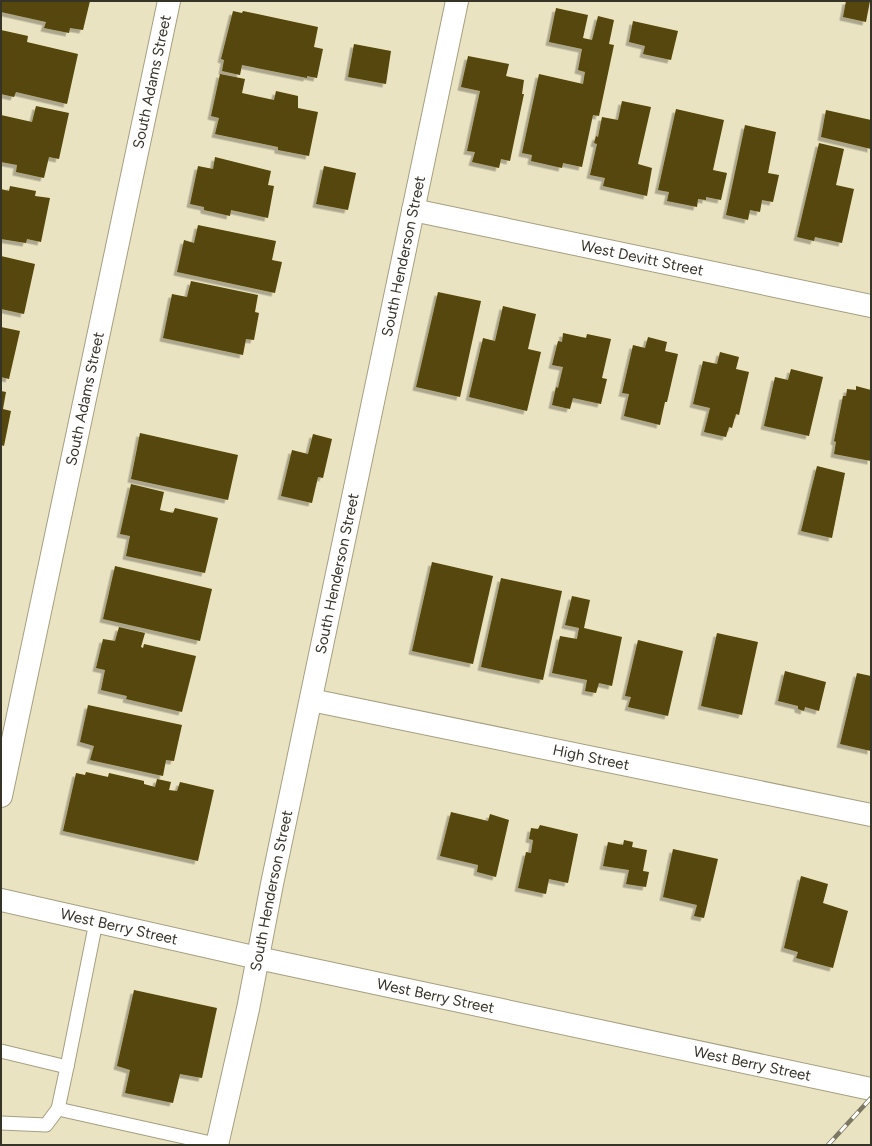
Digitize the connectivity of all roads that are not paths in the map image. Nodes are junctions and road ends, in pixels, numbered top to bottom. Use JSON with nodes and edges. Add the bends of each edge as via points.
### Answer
{"nodes":[{"id":1,"x":169,"y":1,"type":"edge"},
{"id":2,"x":454,"y":2,"type":"edge"},
{"id":3,"x":413,"y":210,"type":"junction"},
{"id":4,"x":871,"y":306,"type":"edge"},
{"id":5,"x":311,"y":700,"type":"junction"},
{"id":6,"x":1,"y":796,"type":"edge"},
{"id":7,"x":871,"y":815,"type":"edge"},
{"id":8,"x":1,"y":900,"type":"edge"},
{"id":9,"x":96,"y":922,"type":"junction"},
{"id":10,"x":258,"y":958,"type":"junction"},
{"id":11,"x":1,"y":1051,"type":"edge"},
{"id":12,"x":67,"y":1067,"type":"junction"},
{"id":13,"x":871,"y":1089,"type":"edge"},
{"id":14,"x":58,"y":1109,"type":"junction"},
{"id":15,"x":1,"y":1123,"type":"edge"},
{"id":16,"x":218,"y":1145,"type":"edge"}],
"edges":[{"from":1,"to":6,"type":"street","name":"South Adams Street"},
{"from":2,"to":3,"type":"street","name":"South Henderson Street"},
{"from":3,"to":4,"type":"street","name":"West Devitt Street"},
{"from":3,"to":5,"type":"street","name":"South Henderson Street"},
{"from":5,"to":7,"type":"street","name":"High Street"},
{"from":5,"to":10,"type":"street","name":"South Henderson Street"},
{"from":8,"to":9,"type":"street","name":"West Berry Street"},
{"from":9,"to":10,"type":"street","name":"West Berry Street"},
{"from":9,"to":12,"type":"lane"},
{"from":10,"to":13,"type":"street","name":"West Berry Street"},
{"from":10,"to":16,"type":"street","name":"South Henderson Street"},
{"from":11,"to":12,"type":"lane"},
{"from":12,"to":14,"type":"lane"},
{"from":14,"to":15,"type":"lane","via":[[46,1125]]},
{"from":14,"to":16,"type":"lane"}]}
